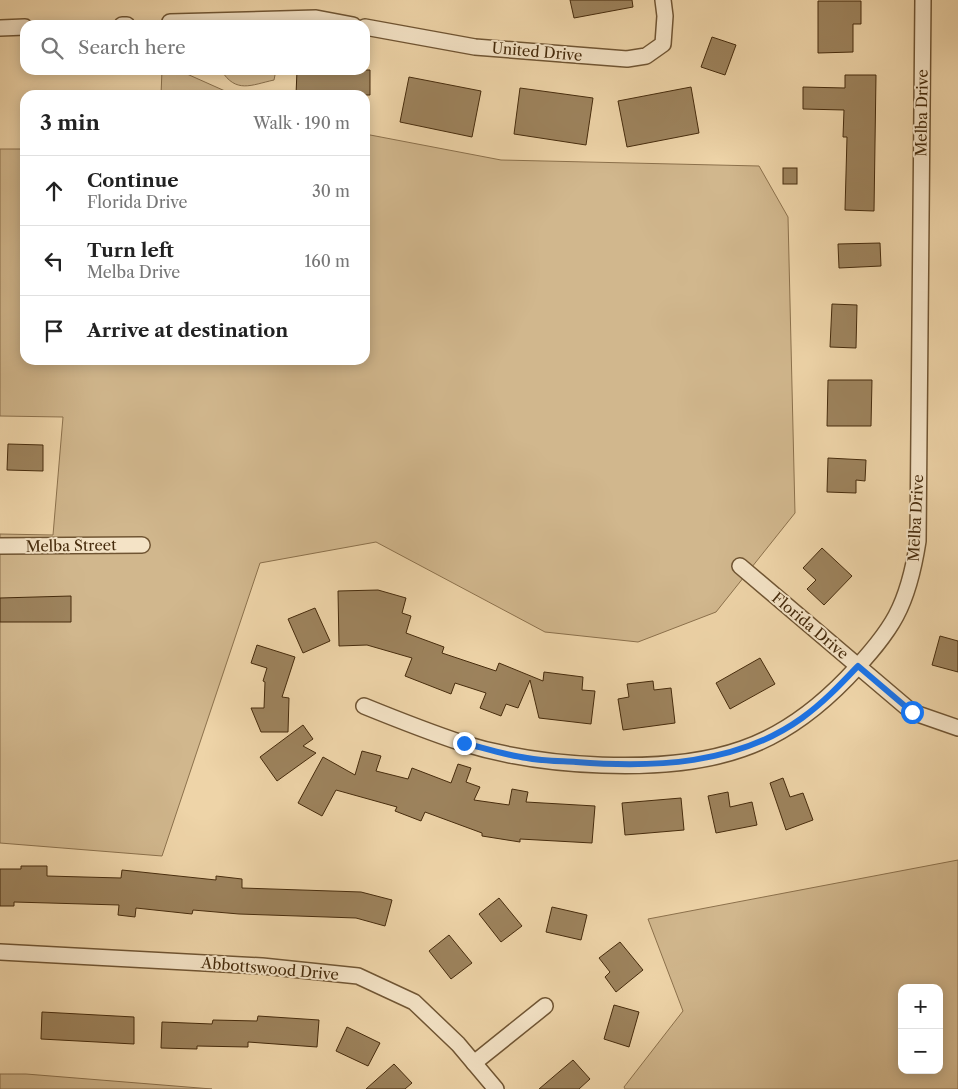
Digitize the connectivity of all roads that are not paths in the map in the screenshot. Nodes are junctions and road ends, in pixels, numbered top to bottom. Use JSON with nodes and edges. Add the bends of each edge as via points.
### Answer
{"nodes":[{"id":1,"x":663,"y":0,"type":"edge"},
{"id":2,"x":924,"y":0,"type":"edge"},
{"id":3,"x":243,"y":20,"type":"edge"},
{"id":4,"x":327,"y":20,"type":"edge"},
{"id":5,"x":20,"y":27,"type":"edge"},
{"id":6,"x":0,"y":28,"type":"edge"},
{"id":7,"x":370,"y":28,"type":"edge"},
{"id":8,"x":142,"y":545,"type":"dead end"},
{"id":9,"x":0,"y":546,"type":"edge"},
{"id":10,"x":740,"y":566,"type":"dead end"},
{"id":11,"x":858,"y":666,"type":"junction"},
{"id":12,"x":364,"y":706,"type":"dead end"},
{"id":13,"x":958,"y":728,"type":"edge"},
{"id":14,"x":0,"y":952,"type":"edge"},
{"id":15,"x":545,"y":1006,"type":"dead end"},
{"id":16,"x":474,"y":1064,"type":"junction"},
{"id":17,"x":496,"y":1089,"type":"edge"}],
"edges":[{"from":1,"to":7,"type":"street","name":"United Drive","via":[[663,44],[646,56],[627,59],[475,47]]},
{"from":2,"to":11,"type":"street","name":"Melba Drive","via":[[918,540],[909,590],[900,610],[887,632]]},
{"from":3,"to":4,"type":"street"},
{"from":5,"to":6,"type":"street"},
{"from":8,"to":9,"type":"street","name":"Melba Street"},
{"from":10,"to":11,"type":"street","name":"Florida Drive"},
{"from":11,"to":12,"type":"street","name":"Melba Drive","via":[[827,699],[776,734],[742,749],[702,759],[639,765],[528,759],[464,743]]},
{"from":11,"to":13,"type":"street","name":"Florida Drive","via":[[912,712]]},
{"from":14,"to":16,"type":"street","name":"Abbottswood Drive","via":[[262,966],[358,976],[414,1002]]},
{"from":15,"to":16,"type":"street"},
{"from":16,"to":17,"type":"street","name":"Abbottswood Drive"}]}
